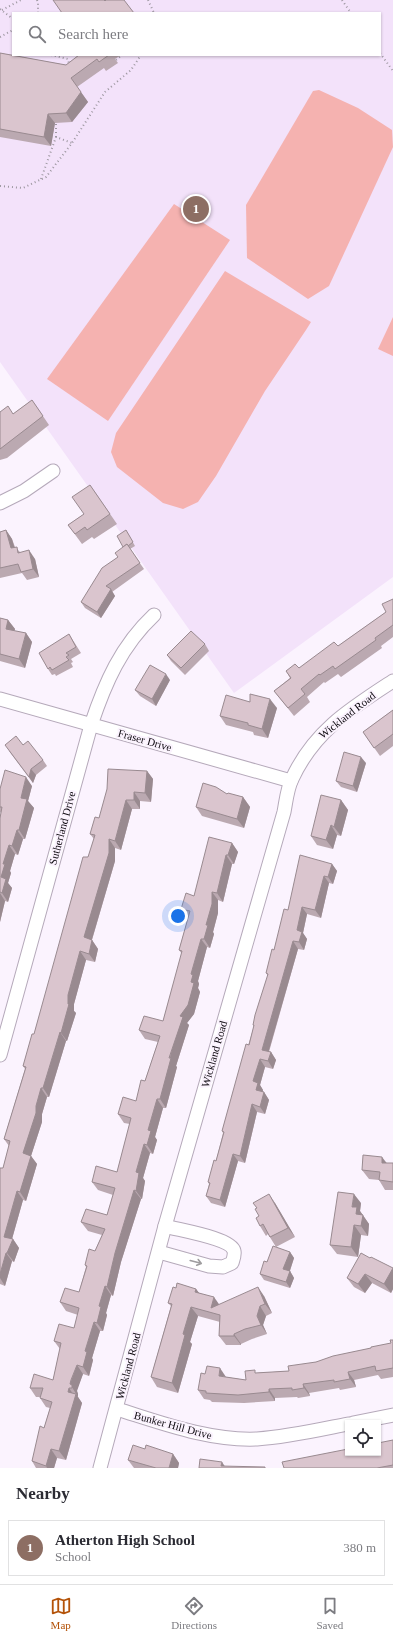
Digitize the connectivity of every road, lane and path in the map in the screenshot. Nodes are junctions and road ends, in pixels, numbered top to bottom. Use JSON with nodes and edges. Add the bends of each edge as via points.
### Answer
{"nodes":[{"id":1,"x":21,"y":0,"type":"edge"},
{"id":2,"x":37,"y":0,"type":"edge"},
{"id":3,"x":148,"y":0,"type":"edge"},
{"id":4,"x":342,"y":0,"type":"edge"},
{"id":5,"x":1,"y":10,"type":"edge"},
{"id":6,"x":38,"y":12,"type":"edge"},
{"id":7,"x":154,"y":12,"type":"edge"},
{"id":8,"x":350,"y":12,"type":"edge"},
{"id":9,"x":12,"y":19,"type":"edge"},
{"id":10,"x":12,"y":31,"type":"edge"},
{"id":11,"x":0,"y":37,"type":"edge"},
{"id":12,"x":381,"y":54,"type":"edge"},
{"id":13,"x":55,"y":56,"type":"edge"},
{"id":14,"x":121,"y":56,"type":"edge"},
{"id":15,"x":140,"y":56,"type":"edge"},
{"id":16,"x":116,"y":60,"type":"dead end"},
{"id":17,"x":69,"y":66,"type":"edge"},
{"id":18,"x":393,"y":70,"type":"edge"},
{"id":19,"x":56,"y":123,"type":"edge"},
{"id":20,"x":56,"y":137,"type":"junction"},
{"id":21,"x":72,"y":142,"type":"junction"},
{"id":22,"x":41,"y":180,"type":"junction"},
{"id":23,"x":0,"y":186,"type":"edge"},
{"id":24,"x":53,"y":471,"type":"dead end"},
{"id":25,"x":0,"y":503,"type":"edge"},
{"id":26,"x":154,"y":615,"type":"dead end"},
{"id":27,"x":393,"y":681,"type":"edge"},
{"id":28,"x":0,"y":699,"type":"edge"},
{"id":29,"x":91,"y":725,"type":"junction"},
{"id":30,"x":291,"y":780,"type":"junction"},
{"id":31,"x":0,"y":1055,"type":"edge"},
{"id":32,"x":165,"y":1226,"type":"junction"},
{"id":33,"x":158,"y":1252,"type":"junction"},
{"id":34,"x":117,"y":1409,"type":"junction"},
{"id":35,"x":393,"y":1415,"type":"edge"},
{"id":36,"x":368,"y":1420,"type":"edge"},
{"id":37,"x":345,"y":1425,"type":"edge"},
{"id":38,"x":100,"y":1468,"type":"edge"}],
"edges":[{"from":1,"to":5,"type":"path"},
{"from":2,"to":6,"type":"path"},
{"from":3,"to":7,"type":"path"},
{"from":4,"to":8,"type":"path"},
{"from":5,"to":9,"type":"path"},
{"from":10,"to":11,"type":"path"},
{"from":12,"to":18,"type":"path"},
{"from":13,"to":17,"type":"path","via":[[68,59]]},
{"from":14,"to":16,"type":"path"},
{"from":15,"to":21,"type":"path","via":[[131,70],[105,92]]},
{"from":19,"to":20,"type":"path"},
{"from":20,"to":21,"type":"path"},
{"from":20,"to":22,"type":"path"},
{"from":21,"to":22,"type":"path"},
{"from":22,"to":23,"type":"path","via":[[22,188]]},
{"from":24,"to":25,"type":"street","via":[[24,491]]},
{"from":26,"to":29,"type":"street","name":"Sutherland Drive","via":[[140,628],[116,662]]},
{"from":27,"to":30,"type":"street","name":"Wickland Road","via":[[330,726],[308,749]]},
{"from":28,"to":29,"type":"street","name":"Fraser Drive"},
{"from":29,"to":30,"type":"street","name":"Fraser Drive"},
{"from":29,"to":31,"type":"street","name":"Sutherland Drive"},
{"from":30,"to":32,"type":"street","name":"Wickland Road","via":[[280,827]]},
{"from":32,"to":33,"type":"street","name":"Wickland Road"},
{"from":33,"to":32,"type":"street","one_way":true,"via":[[224,1267],[232,1264],[234,1258],[234,1251],[230,1245]]},
{"from":33,"to":34,"type":"street","name":"Wickland Road"},
{"from":34,"to":37,"type":"street","name":"Bunker Hill Drive","via":[[190,1431],[236,1438],[277,1437]]},
{"from":34,"to":38,"type":"street","name":"Wickland Road"},
{"from":35,"to":36,"type":"street"}]}
